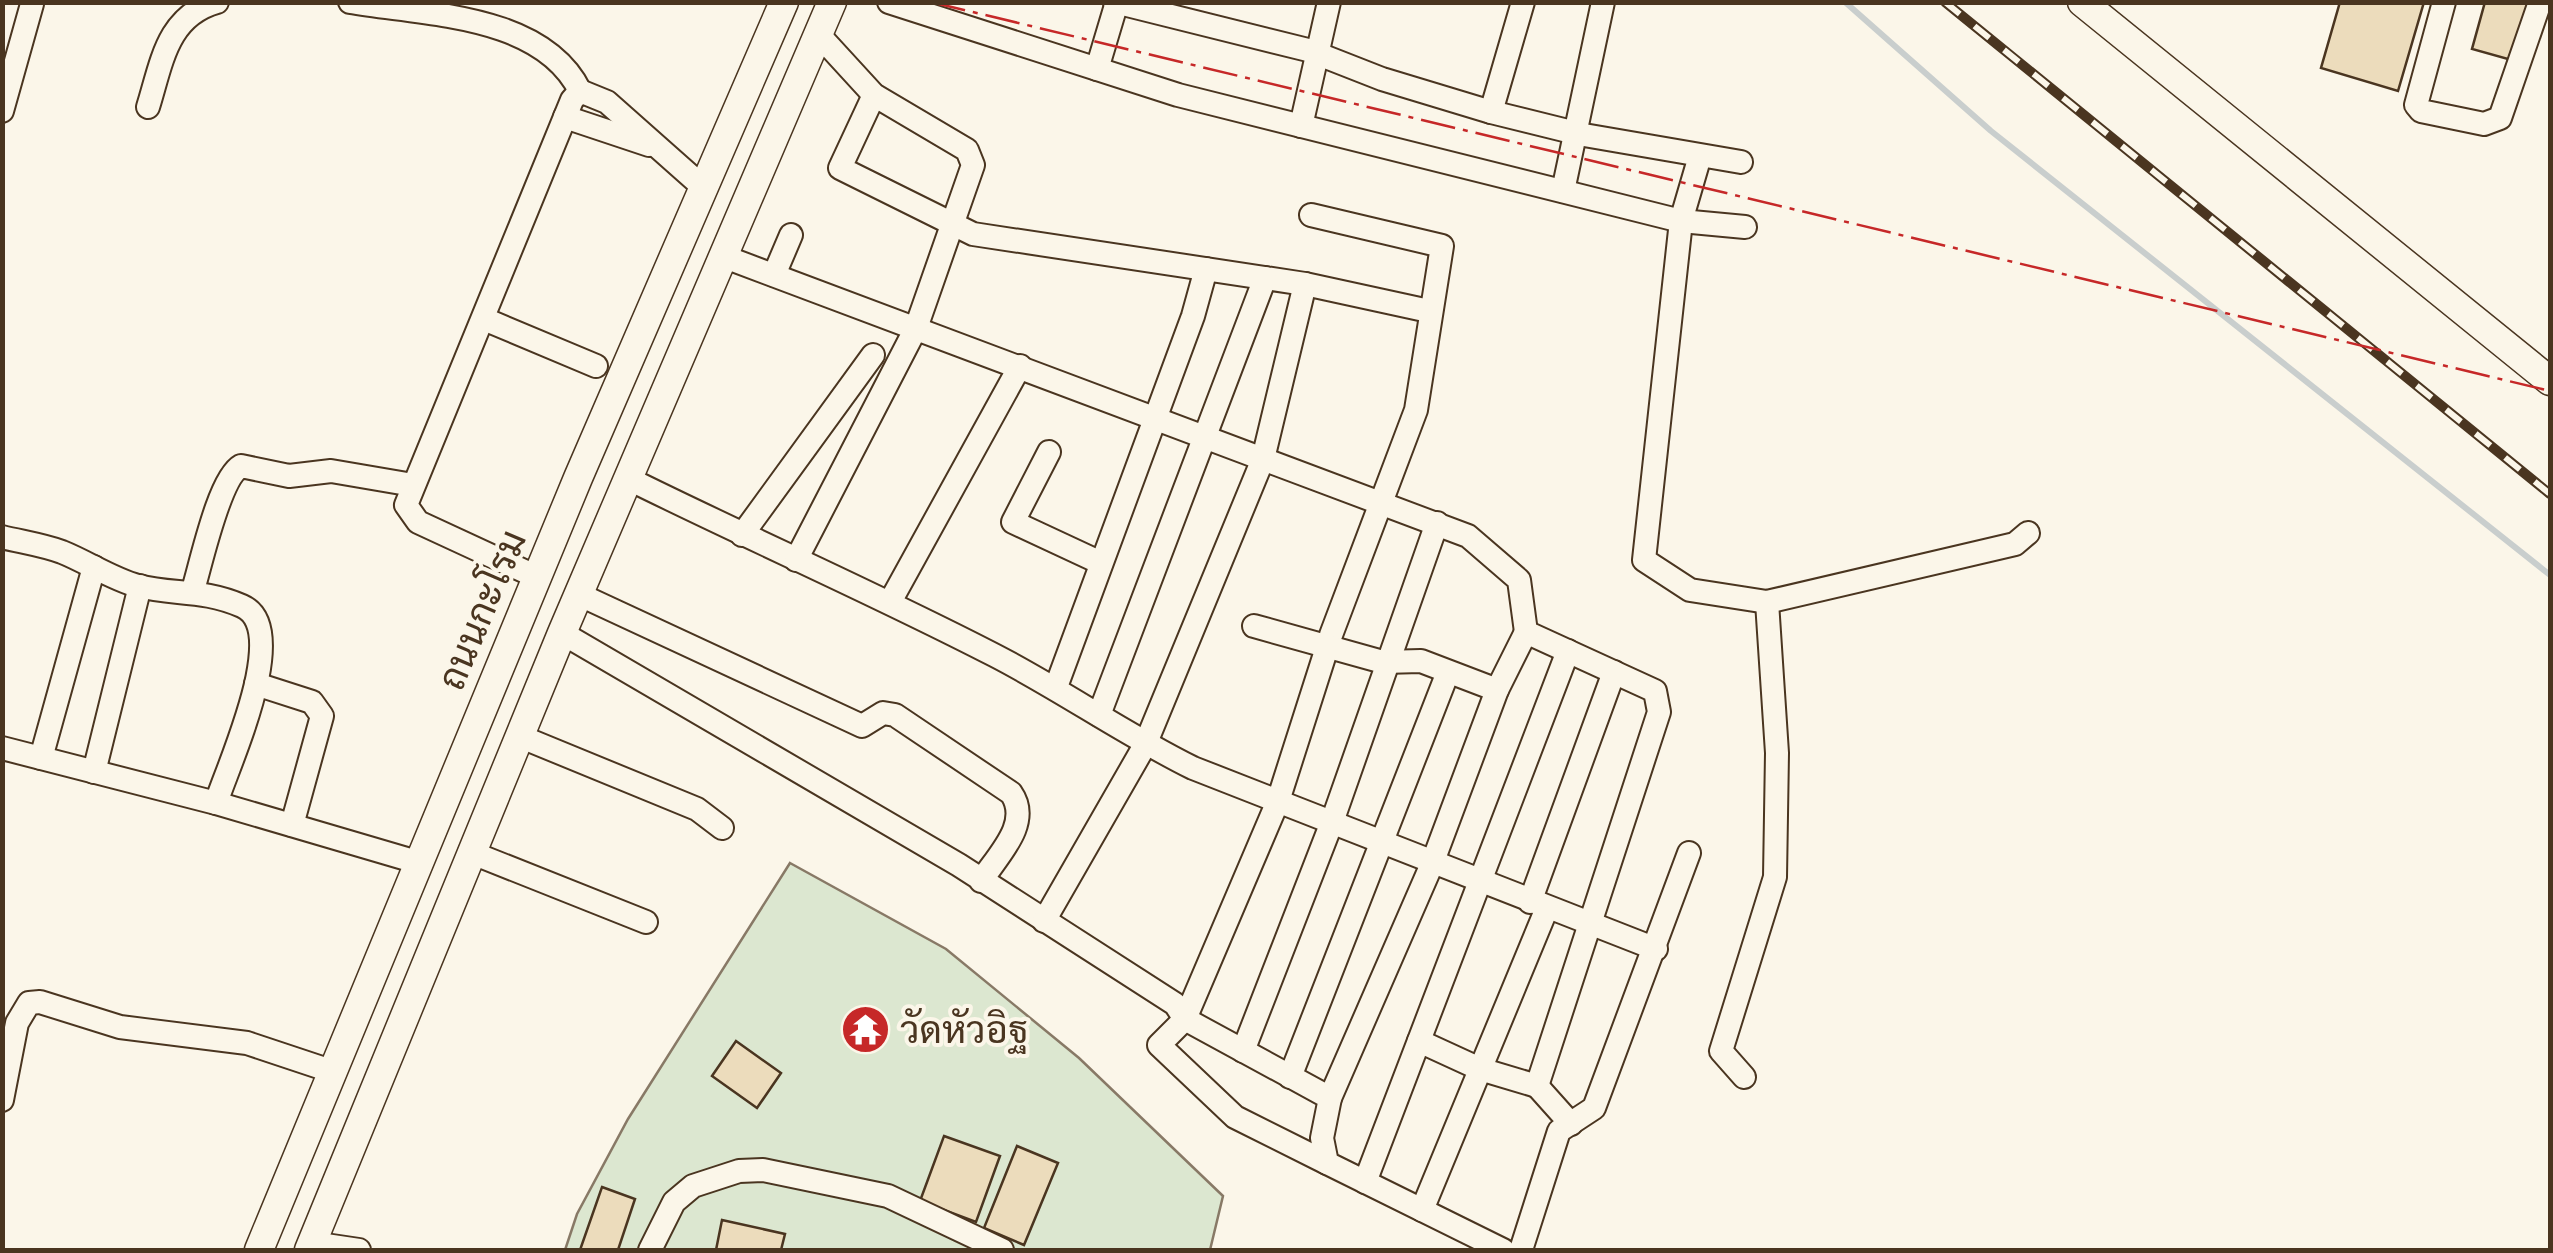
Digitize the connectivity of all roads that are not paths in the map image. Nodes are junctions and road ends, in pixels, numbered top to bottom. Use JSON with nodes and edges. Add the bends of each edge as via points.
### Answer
{"nodes":[{"id":1,"x":217,"y":2,"type":"edge"},
{"id":2,"x":350,"y":2,"type":"edge"},
{"id":3,"x":784,"y":2,"type":"edge"},
{"id":4,"x":832,"y":2,"type":"edge"},
{"id":5,"x":890,"y":2,"type":"edge"},
{"id":6,"x":1329,"y":2,"type":"edge"},
{"id":7,"x":1523,"y":2,"type":"edge"},
{"id":8,"x":1602,"y":2,"type":"edge"},
{"id":9,"x":2082,"y":2,"type":"edge"},
{"id":10,"x":2444,"y":2,"type":"edge"},
{"id":11,"x":2540,"y":2,"type":"edge"},
{"id":12,"x":1116,"y":3,"type":"edge"},
{"id":13,"x":32,"y":4,"type":"edge"},
{"id":14,"x":819,"y":34,"type":"junction"},
{"id":15,"x":1316,"y":53,"type":"junction"},
{"id":16,"x":1097,"y":69,"type":"junction"},
{"id":17,"x":580,"y":91,"type":"junction"},
{"id":18,"x":874,"y":95,"type":"junction"},
{"id":19,"x":148,"y":107,"type":"dead end"},
{"id":20,"x":2,"y":111,"type":"edge"},
{"id":21,"x":1491,"y":112,"type":"junction"},
{"id":22,"x":565,"y":117,"type":"junction"},
{"id":23,"x":1301,"y":126,"type":"junction"},
{"id":24,"x":1578,"y":134,"type":"junction"},
{"id":25,"x":652,"y":146,"type":"junction"},
{"id":26,"x":1700,"y":156,"type":"junction"},
{"id":27,"x":1741,"y":162,"type":"dead end"},
{"id":28,"x":704,"y":188,"type":"junction"},
{"id":29,"x":1564,"y":192,"type":"junction"},
{"id":30,"x":1312,"y":215,"type":"dead end"},
{"id":31,"x":1681,"y":220,"type":"junction"},
{"id":32,"x":952,"y":225,"type":"junction"},
{"id":33,"x":1745,"y":226,"type":"dead end"},
{"id":34,"x":792,"y":235,"type":"dead end"},
{"id":35,"x":724,"y":256,"type":"junction"},
{"id":36,"x":1206,"y":269,"type":"junction"},
{"id":37,"x":774,"y":276,"type":"junction"},
{"id":38,"x":1265,"y":278,"type":"junction"},
{"id":39,"x":1306,"y":284,"type":"junction"},
{"id":40,"x":1429,"y":311,"type":"junction"},
{"id":41,"x":484,"y":319,"type":"junction"},
{"id":42,"x":916,"y":328,"type":"junction"},
{"id":43,"x":873,"y":355,"type":"dead end"},
{"id":44,"x":596,"y":366,"type":"dead end"},
{"id":45,"x":1020,"y":366,"type":"junction"},
{"id":46,"x":2550,"y":381,"type":"edge"},
{"id":47,"x":1154,"y":418,"type":"junction"},
{"id":48,"x":1206,"y":437,"type":"junction"},
{"id":49,"x":1048,"y":452,"type":"dead end"},
{"id":50,"x":1262,"y":459,"type":"junction"},
{"id":51,"x":629,"y":479,"type":"junction"},
{"id":52,"x":413,"y":485,"type":"junction"},
{"id":53,"x":1382,"y":503,"type":"junction"},
{"id":54,"x":1437,"y":523,"type":"junction"},
{"id":55,"x":2028,"y":532,"type":"dead end"},
{"id":56,"x":742,"y":535,"type":"junction"},
{"id":57,"x":2,"y":537,"type":"edge"},
{"id":58,"x":796,"y":560,"type":"junction"},
{"id":59,"x":1101,"y":563,"type":"junction"},
{"id":60,"x":94,"y":566,"type":"junction"},
{"id":61,"x":536,"y":576,"type":"junction"},
{"id":62,"x":140,"y":586,"type":"junction"},
{"id":63,"x":193,"y":590,"type":"junction"},
{"id":64,"x":578,"y":594,"type":"junction"},
{"id":65,"x":890,"y":602,"type":"junction"},
{"id":66,"x":1766,"y":602,"type":"junction"},
{"id":67,"x":1254,"y":626,"type":"dead end"},
{"id":68,"x":1526,"y":632,"type":"junction"},
{"id":69,"x":562,"y":633,"type":"junction"},
{"id":70,"x":1328,"y":647,"type":"junction"},
{"id":71,"x":1568,"y":651,"type":"junction"},
{"id":72,"x":1391,"y":662,"type":"junction"},
{"id":73,"x":1448,"y":672,"type":"junction"},
{"id":74,"x":1614,"y":672,"type":"junction"},
{"id":75,"x":256,"y":684,"type":"junction"},
{"id":76,"x":1056,"y":688,"type":"junction"},
{"id":77,"x":1497,"y":690,"type":"junction"},
{"id":78,"x":1098,"y":716,"type":"junction"},
{"id":79,"x":518,"y":736,"type":"junction"},
{"id":80,"x":1146,"y":745,"type":"junction"},
{"id":81,"x":2,"y":748,"type":"edge"},
{"id":82,"x":41,"y":758,"type":"junction"},
{"id":83,"x":94,"y":772,"type":"junction"},
{"id":84,"x":1278,"y":801,"type":"junction"},
{"id":85,"x":216,"y":803,"type":"junction"},
{"id":86,"x":1332,"y":822,"type":"junction"},
{"id":87,"x":292,"y":825,"type":"junction"},
{"id":88,"x":722,"y":828,"type":"dead end"},
{"id":89,"x":1384,"y":844,"type":"junction"},
{"id":90,"x":470,"y":852,"type":"junction"},
{"id":91,"x":1689,"y":852,"type":"dead end"},
{"id":92,"x":416,"y":862,"type":"junction"},
{"id":93,"x":1432,"y":864,"type":"junction"},
{"id":94,"x":981,"y":881,"type":"junction"},
{"id":95,"x":1480,"y":883,"type":"junction"},
{"id":96,"x":1538,"y":905,"type":"junction"},
{"id":97,"x":1044,"y":921,"type":"junction"},
{"id":98,"x":646,"y":922,"type":"dead end"},
{"id":99,"x":1590,"y":924,"type":"junction"},
{"id":100,"x":1656,"y":948,"type":"junction"},
{"id":101,"x":1185,"y":1019,"type":"junction"},
{"id":102,"x":1418,"y":1041,"type":"junction"},
{"id":103,"x":1243,"y":1051,"type":"junction"},
{"id":104,"x":1480,"y":1069,"type":"junction"},
{"id":105,"x":331,"y":1071,"type":"junction"},
{"id":106,"x":1290,"y":1076,"type":"junction"},
{"id":107,"x":1744,"y":1077,"type":"dead end"},
{"id":108,"x":1538,"y":1086,"type":"junction"},
{"id":109,"x":1330,"y":1098,"type":"junction"},
{"id":110,"x":2,"y":1100,"type":"edge"},
{"id":111,"x":1570,"y":1124,"type":"junction"},
{"id":112,"x":1327,"y":1163,"type":"junction"},
{"id":113,"x":1364,"y":1182,"type":"junction"},
{"id":114,"x":1422,"y":1210,"type":"junction"},
{"id":115,"x":310,"y":1247,"type":"edge"},
{"id":116,"x":258,"y":1250,"type":"edge"},
{"id":117,"x":359,"y":1250,"type":"edge"},
{"id":118,"x":650,"y":1250,"type":"edge"},
{"id":119,"x":1002,"y":1250,"type":"edge"},
{"id":120,"x":1502,"y":1250,"type":"edge"},
{"id":121,"x":1521,"y":1250,"type":"edge"}],
"edges":[{"from":1,"to":19,"type":"street","via":[[185,15]]},
{"from":2,"to":17,"type":"street","via":[[527,38],[568,66]]},
{"from":3,"to":28,"type":"main road","name":"ถนนกะโรม"},
{"from":4,"to":14,"type":"main road"},
{"from":5,"to":16,"type":"street"},
{"from":6,"to":15,"type":"street"},
{"from":7,"to":21,"type":"street"},
{"from":8,"to":24,"type":"street"},
{"from":9,"to":46,"type":"main road"},
{"from":10,"to":11,"type":"street","via":[[2416,104],[2421,111],[2484,124],[2500,118],[2512,94]]},
{"from":12,"to":15,"type":"street"},
{"from":12,"to":16,"type":"street"},
{"from":13,"to":20,"type":"street"},
{"from":14,"to":18,"type":"street"},
{"from":14,"to":35,"type":"main road"},
{"from":15,"to":21,"type":"street"},
{"from":15,"to":23,"type":"street"},
{"from":16,"to":23,"type":"street"},
{"from":17,"to":22,"type":"street"},
{"from":17,"to":25,"type":"street","via":[[607,102]]},
{"from":18,"to":32,"type":"street","via":[[967,150],[972,166]]},
{"from":18,"to":32,"type":"street","via":[[840,168]]},
{"from":21,"to":24,"type":"street"},
{"from":22,"to":25,"type":"street"},
{"from":22,"to":41,"type":"street"},
{"from":23,"to":29,"type":"street"},
{"from":24,"to":26,"type":"street"},
{"from":24,"to":29,"type":"street"},
{"from":25,"to":28,"type":"street"},
{"from":26,"to":27,"type":"street"},
{"from":26,"to":31,"type":"street"},
{"from":28,"to":61,"type":"main road","name":"ถนนกะโรม"},
{"from":29,"to":31,"type":"street"},
{"from":30,"to":40,"type":"street","via":[[1442,246]]},
{"from":31,"to":33,"type":"street"},
{"from":31,"to":66,"type":"street","via":[[1644,560],[1690,590]]},
{"from":32,"to":36,"type":"street","via":[[1032,246]]},
{"from":32,"to":42,"type":"street"},
{"from":34,"to":37,"type":"street"},
{"from":35,"to":37,"type":"street"},
{"from":35,"to":51,"type":"main road"},
{"from":36,"to":38,"type":"street"},
{"from":36,"to":47,"type":"street"},
{"from":37,"to":42,"type":"street"},
{"from":38,"to":39,"type":"street"},
{"from":38,"to":48,"type":"street"},
{"from":39,"to":40,"type":"street"},
{"from":39,"to":50,"type":"street"},
{"from":40,"to":53,"type":"street","via":[[1416,410]]},
{"from":41,"to":44,"type":"street"},
{"from":41,"to":52,"type":"street"},
{"from":42,"to":45,"type":"street"},
{"from":42,"to":58,"type":"street"},
{"from":43,"to":56,"type":"street"},
{"from":45,"to":47,"type":"street"},
{"from":45,"to":65,"type":"street"},
{"from":47,"to":48,"type":"street"},
{"from":47,"to":59,"type":"street"},
{"from":48,"to":50,"type":"street"},
{"from":48,"to":78,"type":"street"},
{"from":49,"to":59,"type":"street","via":[[1013,522]]},
{"from":50,"to":53,"type":"street"},
{"from":50,"to":80,"type":"street"},
{"from":51,"to":56,"type":"street"},
{"from":51,"to":64,"type":"main road"},
{"from":52,"to":61,"type":"street","via":[[406,505],[418,522]]},
{"from":52,"to":63,"type":"street","via":[[331,471],[289,476],[232,470]]},
{"from":53,"to":54,"type":"street"},
{"from":53,"to":70,"type":"street"},
{"from":54,"to":68,"type":"street","via":[[1468,536],[1519,580]]},
{"from":54,"to":72,"type":"street"},
{"from":55,"to":66,"type":"street","via":[[2014,544]]},
{"from":56,"to":58,"type":"street"},
{"from":57,"to":60,"type":"street"},
{"from":58,"to":65,"type":"street"},
{"from":59,"to":76,"type":"street"},
{"from":60,"to":62,"type":"street"},
{"from":60,"to":82,"type":"street"},
{"from":61,"to":64,"type":"main road"},
{"from":61,"to":92,"type":"main road","name":"ถนนกะโรม"},
{"from":62,"to":63,"type":"street"},
{"from":62,"to":83,"type":"street"},
{"from":63,"to":75,"type":"street","via":[[246,608],[262,622]]},
{"from":64,"to":69,"type":"main road"},
{"from":64,"to":94,"type":"street","via":[[862,726],[883,713],[894,715],[1011,793],[1021,814],[1018,824]]},
{"from":65,"to":76,"type":"street"},
{"from":66,"to":107,"type":"street","via":[[1777,753],[1775,877],[1722,1051]]},
{"from":67,"to":70,"type":"street"},
{"from":68,"to":71,"type":"street"},
{"from":68,"to":77,"type":"street"},
{"from":69,"to":79,"type":"main road"},
{"from":69,"to":94,"type":"street"},
{"from":70,"to":72,"type":"street"},
{"from":70,"to":84,"type":"street"},
{"from":71,"to":74,"type":"street"},
{"from":71,"to":95,"type":"street"},
{"from":72,"to":73,"type":"street","via":[[1420,661]]},
{"from":72,"to":86,"type":"street"},
{"from":73,"to":77,"type":"street"},
{"from":73,"to":89,"type":"street"},
{"from":74,"to":96,"type":"street"},
{"from":74,"to":99,"type":"street","via":[[1655,691],[1659,712]]},
{"from":75,"to":85,"type":"street"},
{"from":75,"to":87,"type":"street","via":[[312,702],[322,716]]},
{"from":76,"to":78,"type":"street"},
{"from":77,"to":93,"type":"street"},
{"from":78,"to":80,"type":"street"},
{"from":79,"to":88,"type":"street","via":[[681,802]]},
{"from":79,"to":90,"type":"main road"},
{"from":80,"to":84,"type":"street"},
{"from":80,"to":97,"type":"street"},
{"from":81,"to":82,"type":"street"},
{"from":82,"to":83,"type":"street"},
{"from":83,"to":85,"type":"street"},
{"from":84,"to":86,"type":"street"},
{"from":84,"to":101,"type":"street"},
{"from":85,"to":87,"type":"street"},
{"from":86,"to":89,"type":"street"},
{"from":86,"to":103,"type":"street"},
{"from":87,"to":92,"type":"street"},
{"from":89,"to":93,"type":"street"},
{"from":89,"to":106,"type":"street"},
{"from":90,"to":98,"type":"street"},
{"from":90,"to":115,"type":"main road"},
{"from":91,"to":100,"type":"street"},
{"from":92,"to":105,"type":"main road","name":"ถนนกะโรม"},
{"from":93,"to":95,"type":"street"},
{"from":93,"to":109,"type":"street"},
{"from":94,"to":97,"type":"street"},
{"from":95,"to":96,"type":"street"},
{"from":95,"to":102,"type":"street"},
{"from":96,"to":99,"type":"street"},
{"from":96,"to":104,"type":"street"},
{"from":97,"to":101,"type":"street","via":[[1175,1004]]},
{"from":99,"to":100,"type":"street"},
{"from":99,"to":108,"type":"street"},
{"from":100,"to":111,"type":"street","via":[[1594,1108]]},
{"from":101,"to":103,"type":"street"},
{"from":101,"to":112,"type":"street","via":[[1160,1046],[1235,1116]]},
{"from":102,"to":104,"type":"street"},
{"from":102,"to":113,"type":"street"},
{"from":103,"to":106,"type":"street"},
{"from":104,"to":108,"type":"street"},
{"from":104,"to":114,"type":"street"},
{"from":105,"to":110,"type":"street","via":[[247,1043],[120,1027],[40,1002],[29,1004],[17,1023]]},
{"from":105,"to":116,"type":"main road","name":"ถนนกะโรม"},
{"from":106,"to":109,"type":"street"},
{"from":108,"to":111,"type":"street"},
{"from":109,"to":112,"type":"street","via":[[1322,1138]]},
{"from":111,"to":121,"type":"street","via":[[1560,1131]]},
{"from":112,"to":113,"type":"street"},
{"from":113,"to":114,"type":"street"},
{"from":114,"to":120,"type":"street"},
{"from":115,"to":117,"type":"street"},
{"from":118,"to":119,"type":"street","via":[[674,1202],[693,1186],[739,1170],[888,1196]]}]}
